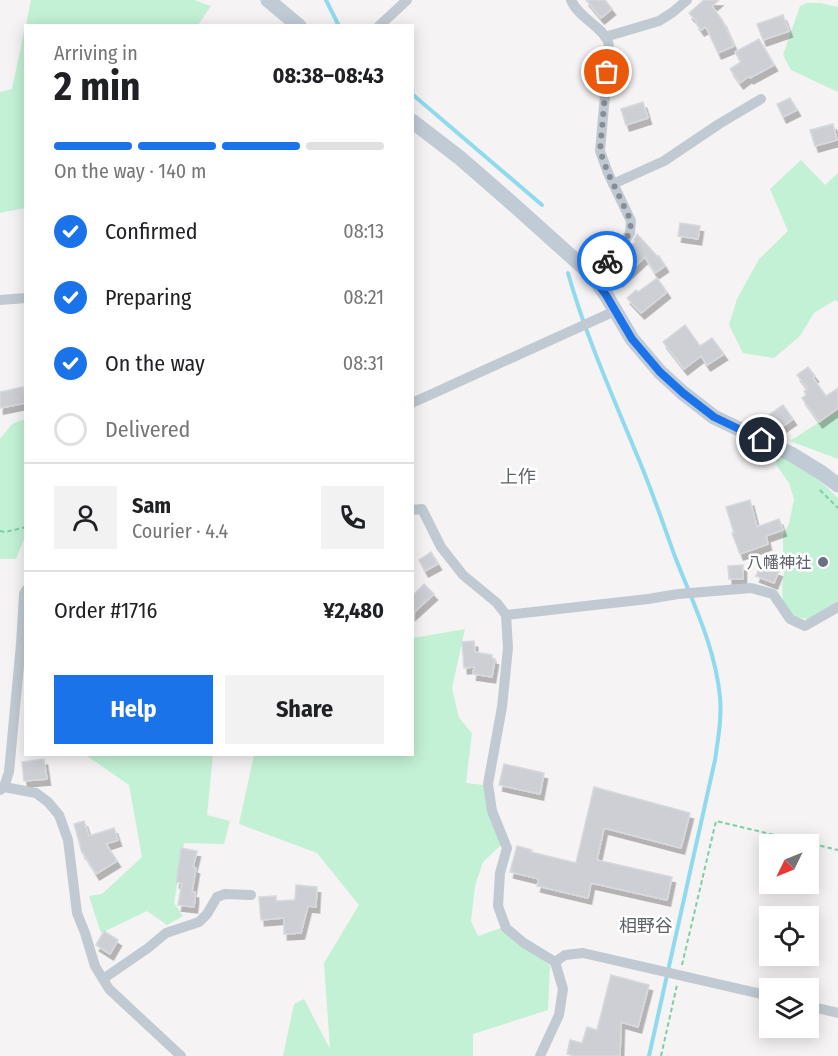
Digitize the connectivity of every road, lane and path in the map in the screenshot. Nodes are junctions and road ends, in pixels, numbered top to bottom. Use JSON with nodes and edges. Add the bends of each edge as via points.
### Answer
{"nodes":[{"id":1,"x":268,"y":0,"type":"edge"},
{"id":2,"x":407,"y":0,"type":"edge"},
{"id":3,"x":571,"y":0,"type":"edge"},
{"id":4,"x":687,"y":0,"type":"edge"},
{"id":5,"x":297,"y":24,"type":"edge"},
{"id":6,"x":381,"y":24,"type":"edge"},
{"id":7,"x":605,"y":37,"type":"junction"},
{"id":8,"x":761,"y":99,"type":"dead end"},
{"id":9,"x":414,"y":123,"type":"edge"},
{"id":10,"x":613,"y":184,"type":"junction"},
{"id":11,"x":592,"y":276,"type":"junction"},
{"id":12,"x":24,"y":298,"type":"edge"},
{"id":13,"x":0,"y":300,"type":"edge"},
{"id":14,"x":615,"y":311,"type":"junction"},
{"id":15,"x":414,"y":402,"type":"edge"},
{"id":16,"x":838,"y":485,"type":"edge"},
{"id":17,"x":414,"y":510,"type":"edge"},
{"id":18,"x":24,"y":527,"type":"edge"},
{"id":19,"x":0,"y":531,"type":"edge"},
{"id":20,"x":24,"y":594,"type":"edge"},
{"id":21,"x":838,"y":607,"type":"edge"},
{"id":22,"x":507,"y":615,"type":"junction"},
{"id":23,"x":2,"y":789,"type":"edge"},
{"id":24,"x":838,"y":850,"type":"edge"},
{"id":25,"x":251,"y":895,"type":"dead end"},
{"id":26,"x":555,"y":962,"type":"junction"},
{"id":27,"x":677,"y":974,"type":"junction"},
{"id":28,"x":103,"y":979,"type":"junction"},
{"id":29,"x":759,"y":993,"type":"edge"},
{"id":30,"x":819,"y":1009,"type":"edge"},
{"id":31,"x":838,"y":1013,"type":"edge"},
{"id":32,"x":181,"y":1056,"type":"edge"},
{"id":33,"x":540,"y":1056,"type":"edge"},
{"id":34,"x":661,"y":1056,"type":"edge"}],
"edges":[{"from":1,"to":5,"type":"street"},
{"from":2,"to":6,"type":"street"},
{"from":3,"to":7,"type":"street"},
{"from":4,"to":7,"type":"street","via":[[658,21]]},
{"from":7,"to":10,"type":"street","via":[[609,51],[600,151]]},
{"from":8,"to":10,"type":"street","via":[[664,160]]},
{"from":9,"to":11,"type":"street","via":[[467,164]]},
{"from":10,"to":11,"type":"street","via":[[631,221],[630,233]]},
{"from":11,"to":14,"type":"street"},
{"from":12,"to":13,"type":"street"},
{"from":14,"to":15,"type":"street"},
{"from":14,"to":16,"type":"street","via":[[660,372],[714,417],[791,454]]},
{"from":17,"to":22,"type":"street","via":[[422,509],[441,547]]},
{"from":18,"to":19,"type":"path"},
{"from":20,"to":23,"type":"street","via":[[13,742]]},
{"from":21,"to":22,"type":"street","via":[[805,626],[790,619],[773,594],[751,588]]},
{"from":22,"to":26,"type":"street","via":[[502,707],[488,784],[492,811],[507,848],[500,873],[498,906],[506,928]]},
{"from":23,"to":28,"type":"street","via":[[36,793],[59,815],[68,840],[77,912]]},
{"from":24,"to":27,"type":"path","via":[[716,821]]},
{"from":25,"to":28,"type":"street","via":[[217,897],[199,922],[166,933]]},
{"from":26,"to":27,"type":"street","via":[[565,955],[583,953]]},
{"from":26,"to":33,"type":"street","via":[[562,989],[559,1015]]},
{"from":27,"to":29,"type":"street"},
{"from":27,"to":34,"type":"path"},
{"from":28,"to":32,"type":"street"},
{"from":30,"to":31,"type":"street"}]}
